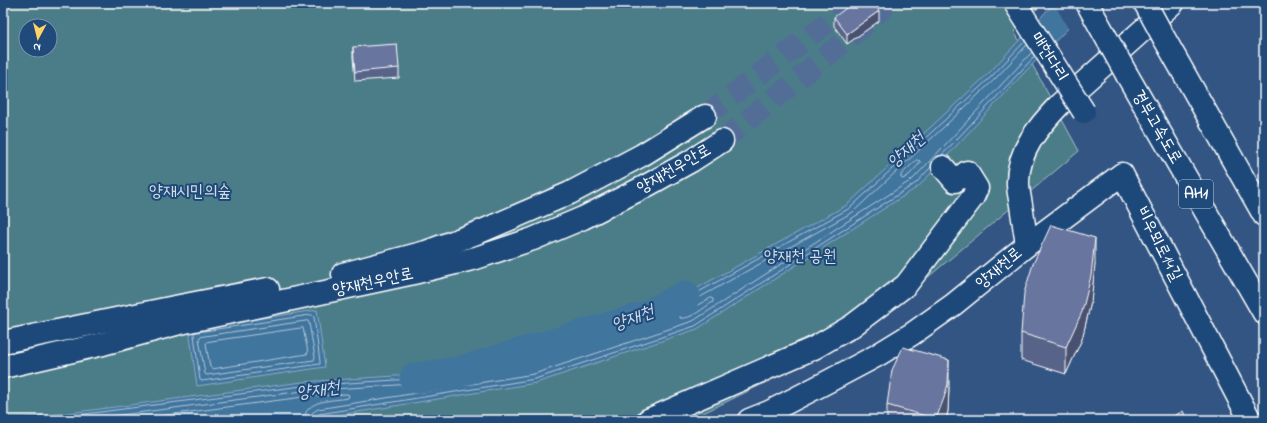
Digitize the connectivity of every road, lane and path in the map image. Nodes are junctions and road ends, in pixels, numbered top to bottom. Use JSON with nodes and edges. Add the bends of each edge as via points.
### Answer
{"nodes":[{"id":1,"x":1015,"y":3,"type":"edge"},
{"id":2,"x":1087,"y":3,"type":"edge"},
{"id":3,"x":1145,"y":3,"type":"edge"},
{"id":4,"x":1173,"y":3,"type":"edge"},
{"id":5,"x":1084,"y":112,"type":"dead end"},
{"id":6,"x":705,"y":116,"type":"tunnel mouth"},
{"id":7,"x":722,"y":141,"type":"tunnel mouth"},
{"id":8,"x":943,"y":167,"type":"dead end"},
{"id":9,"x":1264,"y":215,"type":"edge"},
{"id":10,"x":1027,"y":245,"type":"junction"},
{"id":11,"x":331,"y":284,"type":"junction"},
{"id":12,"x":1264,"y":313,"type":"edge"},
{"id":13,"x":3,"y":342,"type":"edge"},
{"id":14,"x":3,"y":367,"type":"edge"},
{"id":15,"x":648,"y":420,"type":"edge"},
{"id":16,"x":749,"y":420,"type":"edge"},
{"id":17,"x":1250,"y":420,"type":"edge"}],
"edges":[{"from":1,"to":5,"type":"main road","name":"매헌다리","bridge":true},
{"from":2,"to":12,"type":"main road","name":"경부고속도로","number":"AH1","bridge":true},
{"from":3,"to":9,"type":"main road","bridge":true},
{"from":4,"to":10,"type":"main road","name":"양재천로","via":[[1060,104],[1032,137],[1019,168],[1018,184]]},
{"from":6,"to":11,"type":"main road","name":"양재천우안로","via":[[642,155],[577,190],[496,226]]},
{"from":7,"to":11,"type":"main road","name":"양재천우안로","via":[[646,186],[583,218],[533,239],[476,258],[409,274]]},
{"from":8,"to":15,"type":"main road","via":[[955,181],[967,172],[977,188],[973,197],[906,285],[852,326],[814,348]]},
{"from":10,"to":16,"type":"main road","name":"양재천로","via":[[953,305],[912,334],[829,381]]},
{"from":10,"to":17,"type":"main road","name":"비우뫼로14길","via":[[1122,174]]},
{"from":11,"to":13,"type":"main road","name":"양재천우안로","via":[[175,307]]},
{"from":11,"to":14,"type":"main road","name":"양재천우안로","via":[[103,344]]}]}
